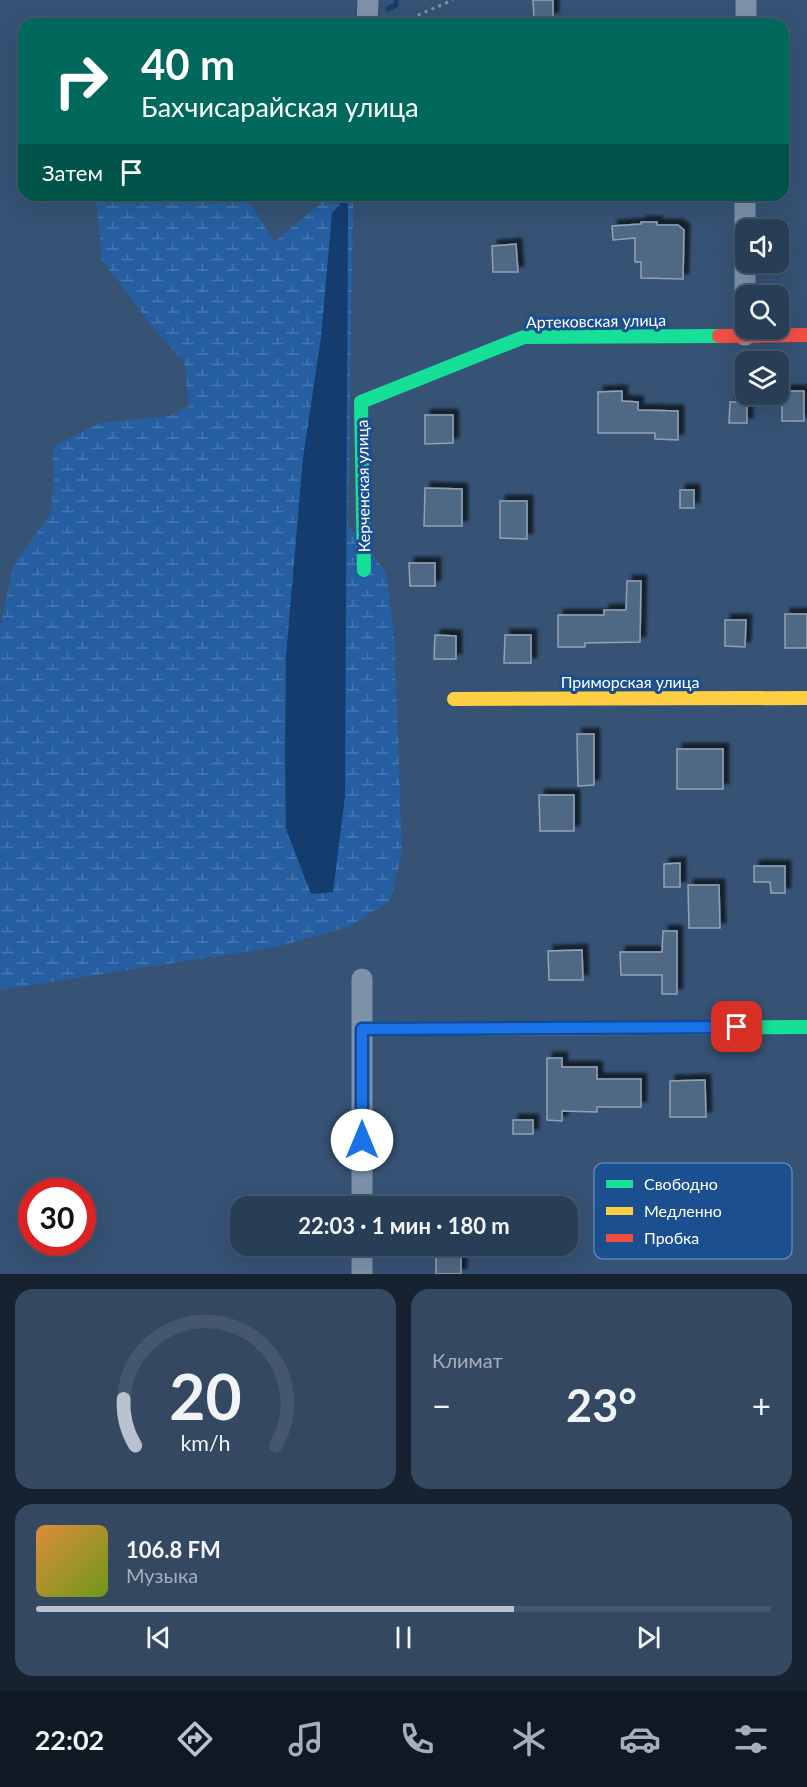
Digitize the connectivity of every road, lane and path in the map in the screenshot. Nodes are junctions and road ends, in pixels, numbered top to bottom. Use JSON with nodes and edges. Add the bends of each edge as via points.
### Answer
{"nodes":[{"id":1,"x":368,"y":0,"type":"edge"},
{"id":2,"x":453,"y":0,"type":"edge"},
{"id":3,"x":746,"y":0,"type":"edge"},
{"id":4,"x":367,"y":18,"type":"edge"},
{"id":5,"x":411,"y":18,"type":"edge"},
{"id":6,"x":746,"y":18,"type":"edge"},
{"id":7,"x":745,"y":201,"type":"edge"},
{"id":8,"x":745,"y":285,"type":"edge"},
{"id":9,"x":735,"y":335,"type":"edge"},
{"id":10,"x":789,"y":335,"type":"edge"},
{"id":11,"x":807,"y":335,"type":"edge"},
{"id":12,"x":361,"y":402,"type":"joint"},
{"id":13,"x":364,"y":570,"type":"dead end"},
{"id":14,"x":807,"y":698,"type":"edge"},
{"id":15,"x":454,"y":699,"type":"dead end"},
{"id":16,"x":362,"y":979,"type":"dead end"},
{"id":17,"x":807,"y":1027,"type":"edge"},
{"id":18,"x":362,"y":1029,"type":"junction"},
{"id":19,"x":362,"y":1196,"type":"edge"},
{"id":20,"x":362,"y":1256,"type":"edge"},
{"id":21,"x":362,"y":1274,"type":"edge"}],
"edges":[{"from":1,"to":4,"type":"street"},
{"from":2,"to":5,"type":"path"},
{"from":3,"to":6,"type":"street"},
{"from":7,"to":8,"type":"street"},
{"from":9,"to":12,"type":"street","name":"Артековская улица","via":[[524,337]]},
{"from":10,"to":11,"type":"street","name":"Артековская улица"},
{"from":12,"to":13,"type":"street","name":"Керченская улица"},
{"from":14,"to":15,"type":"street","name":"Приморская улица"},
{"from":16,"to":18,"type":"street"},
{"from":17,"to":18,"type":"street"},
{"from":18,"to":19,"type":"street"},
{"from":20,"to":21,"type":"street"}]}
